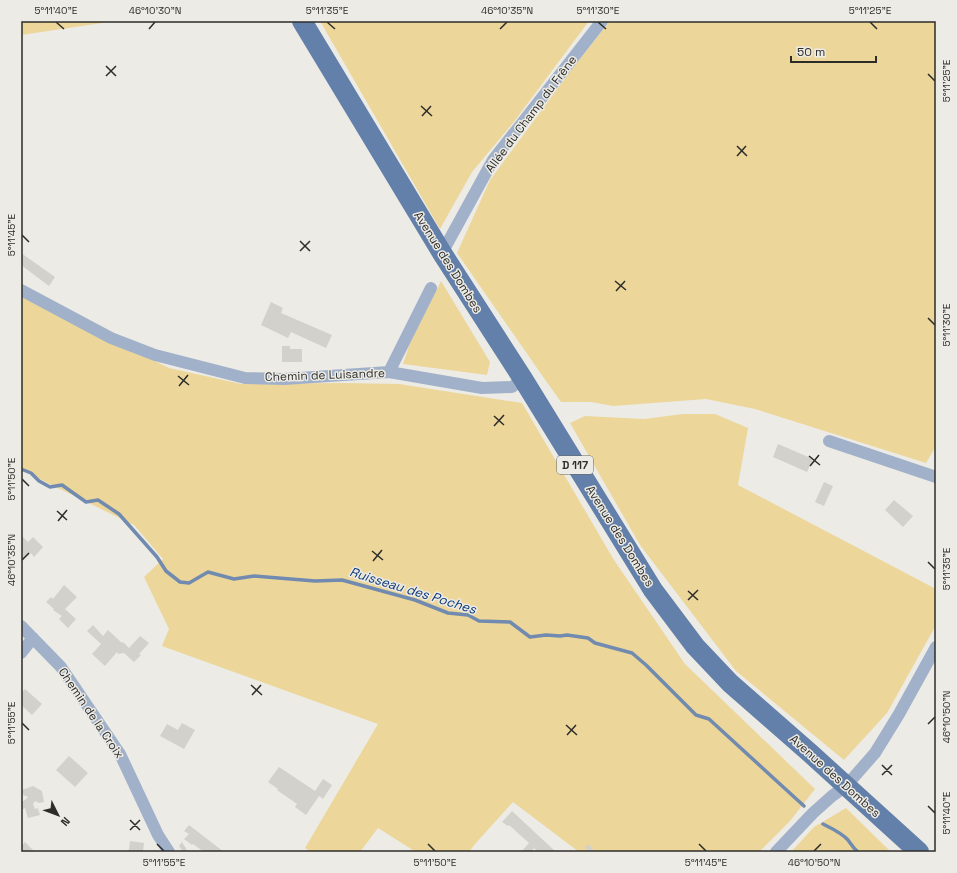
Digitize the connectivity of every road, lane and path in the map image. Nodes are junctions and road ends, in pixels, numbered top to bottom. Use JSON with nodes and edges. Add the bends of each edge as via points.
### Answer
{"nodes":[{"id":1,"x":302,"y":21,"type":"edge"},
{"id":2,"x":602,"y":21,"type":"edge"},
{"id":3,"x":442,"y":253,"type":"junction"},
{"id":4,"x":431,"y":288,"type":"dead end"},
{"id":5,"x":21,"y":290,"type":"edge"},
{"id":6,"x":389,"y":372,"type":"junction"},
{"id":7,"x":523,"y":379,"type":"junction"},
{"id":8,"x":829,"y":441,"type":"dead end"},
{"id":9,"x":936,"y":477,"type":"edge"},
{"id":10,"x":21,"y":626,"type":"edge"},
{"id":11,"x":33,"y":638,"type":"junction"},
{"id":12,"x":936,"y":648,"type":"edge"},
{"id":13,"x":21,"y":653,"type":"edge"},
{"id":14,"x":846,"y":786,"type":"junction"},
{"id":15,"x":169,"y":852,"type":"edge"},
{"id":16,"x":776,"y":852,"type":"edge"},
{"id":17,"x":919,"y":852,"type":"edge"}],
"edges":[{"from":1,"to":3,"type":"main road","name":"Avenue des Dombes","number":"D 117"},
{"from":2,"to":3,"type":"street","name":"Allée du Champ du Frêne","via":[[493,160]]},
{"from":3,"to":7,"type":"main road","name":"Avenue des Dombes","number":"D 117"},
{"from":4,"to":6,"type":"street"},
{"from":5,"to":6,"type":"street","name":"Chemin de Luisandre","via":[[111,338],[155,354],[245,378],[284,379]]},
{"from":6,"to":7,"type":"street","name":"Chemin de Luisandre","via":[[482,388],[512,387]]},
{"from":7,"to":14,"type":"main road","name":"Avenue des Dombes","number":"D 117","via":[[653,590],[695,646],[730,683]]},
{"from":8,"to":9,"type":"street"},
{"from":10,"to":11,"type":"street","name":"Chemin de la Croix"},
{"from":11,"to":13,"type":"street"},
{"from":11,"to":15,"type":"street","name":"Chemin de la Croix","via":[[61,667],[120,754]]},
{"from":12,"to":14,"type":"street","via":[[875,753]]},
{"from":14,"to":16,"type":"street","via":[[832,796]]},
{"from":14,"to":17,"type":"main road","name":"Avenue des Dombes","number":"D 117"}]}
